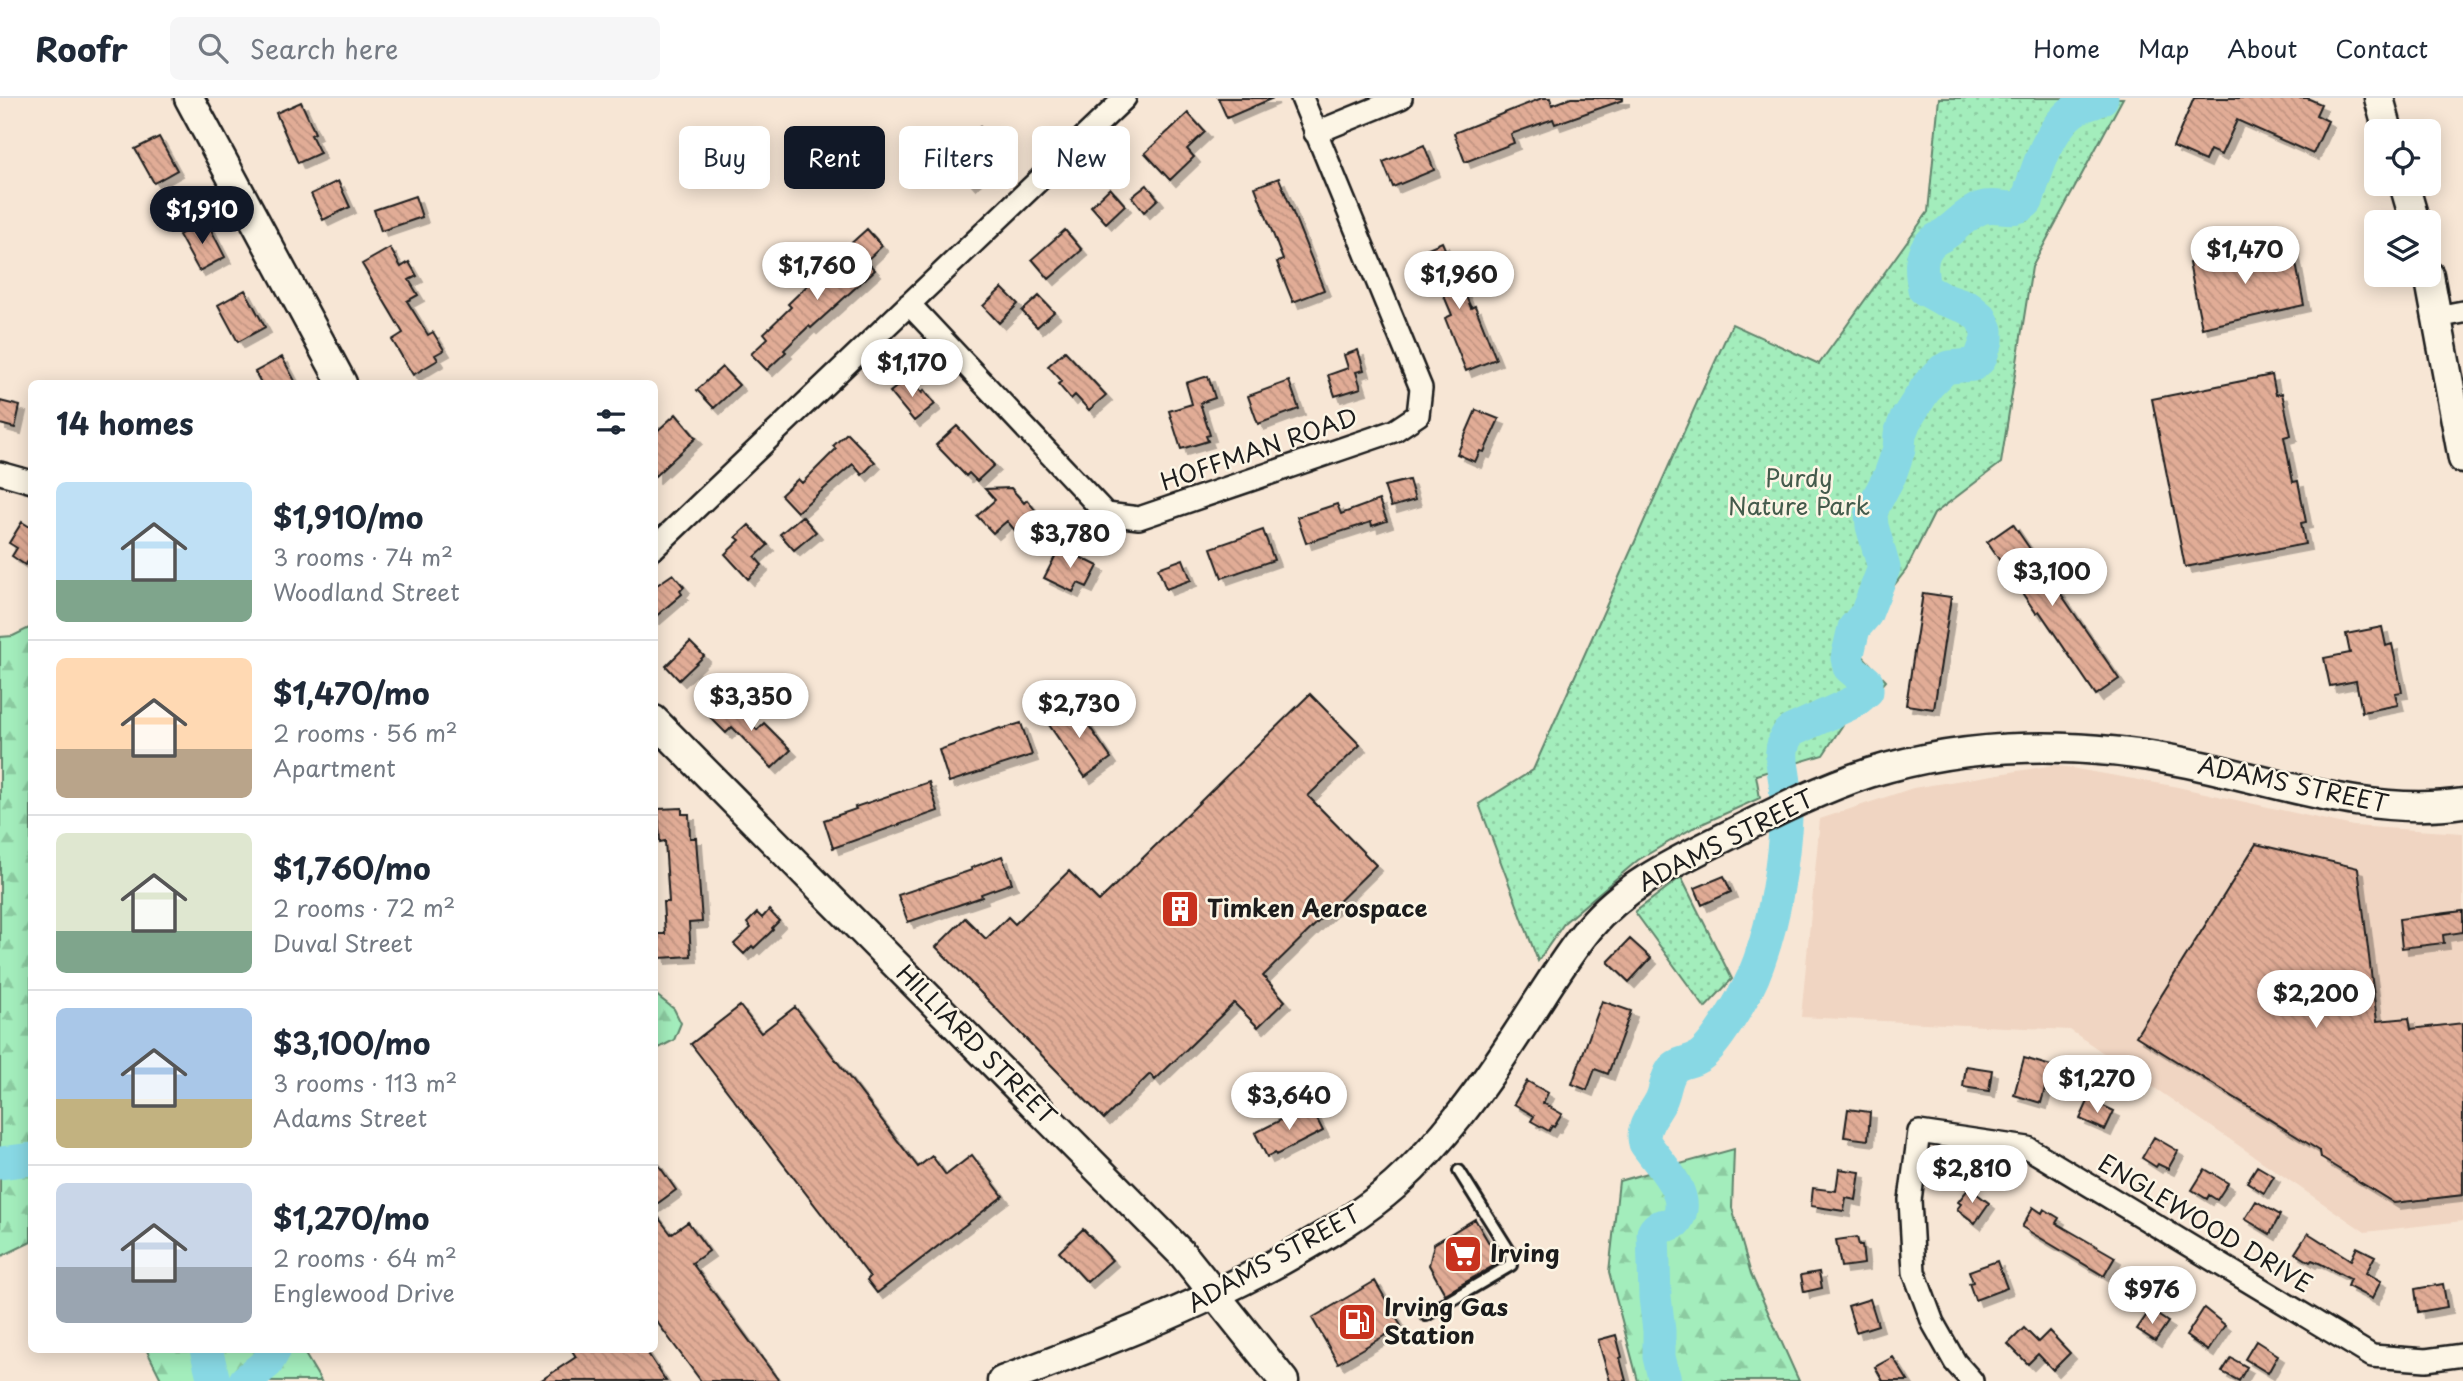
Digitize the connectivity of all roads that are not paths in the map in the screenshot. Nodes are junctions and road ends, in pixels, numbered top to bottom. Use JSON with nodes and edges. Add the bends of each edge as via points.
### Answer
{"nodes":[{"id":1,"x":190,"y":98,"type":"edge"},
{"id":2,"x":1125,"y":98,"type":"edge"},
{"id":3,"x":1302,"y":98,"type":"edge"},
{"id":4,"x":1401,"y":98,"type":"edge"},
{"id":5,"x":2379,"y":98,"type":"edge"},
{"id":6,"x":2385,"y":119,"type":"edge"},
{"id":7,"x":1315,"y":133,"type":"junction"},
{"id":8,"x":2435,"y":287,"type":"edge"},
{"id":9,"x":909,"y":304,"type":"junction"},
{"id":10,"x":2450,"y":314,"type":"edge"},
{"id":11,"x":340,"y":380,"type":"edge"},
{"id":12,"x":2463,"y":459,"type":"edge"},
{"id":13,"x":0,"y":473,"type":"edge"},
{"id":14,"x":28,"y":481,"type":"edge"},
{"id":15,"x":658,"y":544,"type":"edge"},
{"id":16,"x":658,"y":724,"type":"edge"},
{"id":17,"x":2463,"y":803,"type":"edge"},
{"id":18,"x":1459,"y":1171,"type":"dead end"},
{"id":19,"x":1216,"y":1295,"type":"junction"},
{"id":20,"x":1426,"y":1315,"type":"dead end"},
{"id":21,"x":2463,"y":1355,"type":"edge"},
{"id":22,"x":1002,"y":1381,"type":"edge"},
{"id":23,"x":1284,"y":1381,"type":"edge"},
{"id":24,"x":1972,"y":1381,"type":"edge"}],
"edges":[{"from":1,"to":11,"type":"main road"},
{"from":2,"to":9,"type":"street"},
{"from":3,"to":7,"type":"street"},
{"from":4,"to":7,"type":"street"},
{"from":5,"to":6,"type":"main road"},
{"from":7,"to":9,"type":"street","name":"HOFFMAN ROAD","via":[[1421,388],[1418,415],[1394,431],[1139,519],[1106,514]]},
{"from":8,"to":10,"type":"main road"},
{"from":9,"to":15,"type":"street"},
{"from":10,"to":12,"type":"main road"},
{"from":13,"to":14,"type":"street"},
{"from":16,"to":19,"type":"main road","name":"HILLIARD STREET","via":[[1184,1256]]},
{"from":17,"to":19,"type":"main road","name":"ADAMS STREET","via":[[2387,806],[2166,759],[2081,747],[1995,750],[1868,773],[1672,863],[1631,889],[1592,925],[1459,1118],[1397,1183],[1358,1216]]},
{"from":18,"to":20,"type":"lane","via":[[1511,1254],[1511,1265]]},
{"from":19,"to":22,"type":"main road","name":"ADAMS STREET"},
{"from":19,"to":23,"type":"main road","name":"HILLIARD STREET"},
{"from":21,"to":24,"type":"street","name":"ENGLEWOOD DRIVE","via":[[2426,1360],[2372,1356],[2028,1148],[1919,1132],[1910,1200],[1914,1272],[1933,1323],[1955,1362]]}]}
